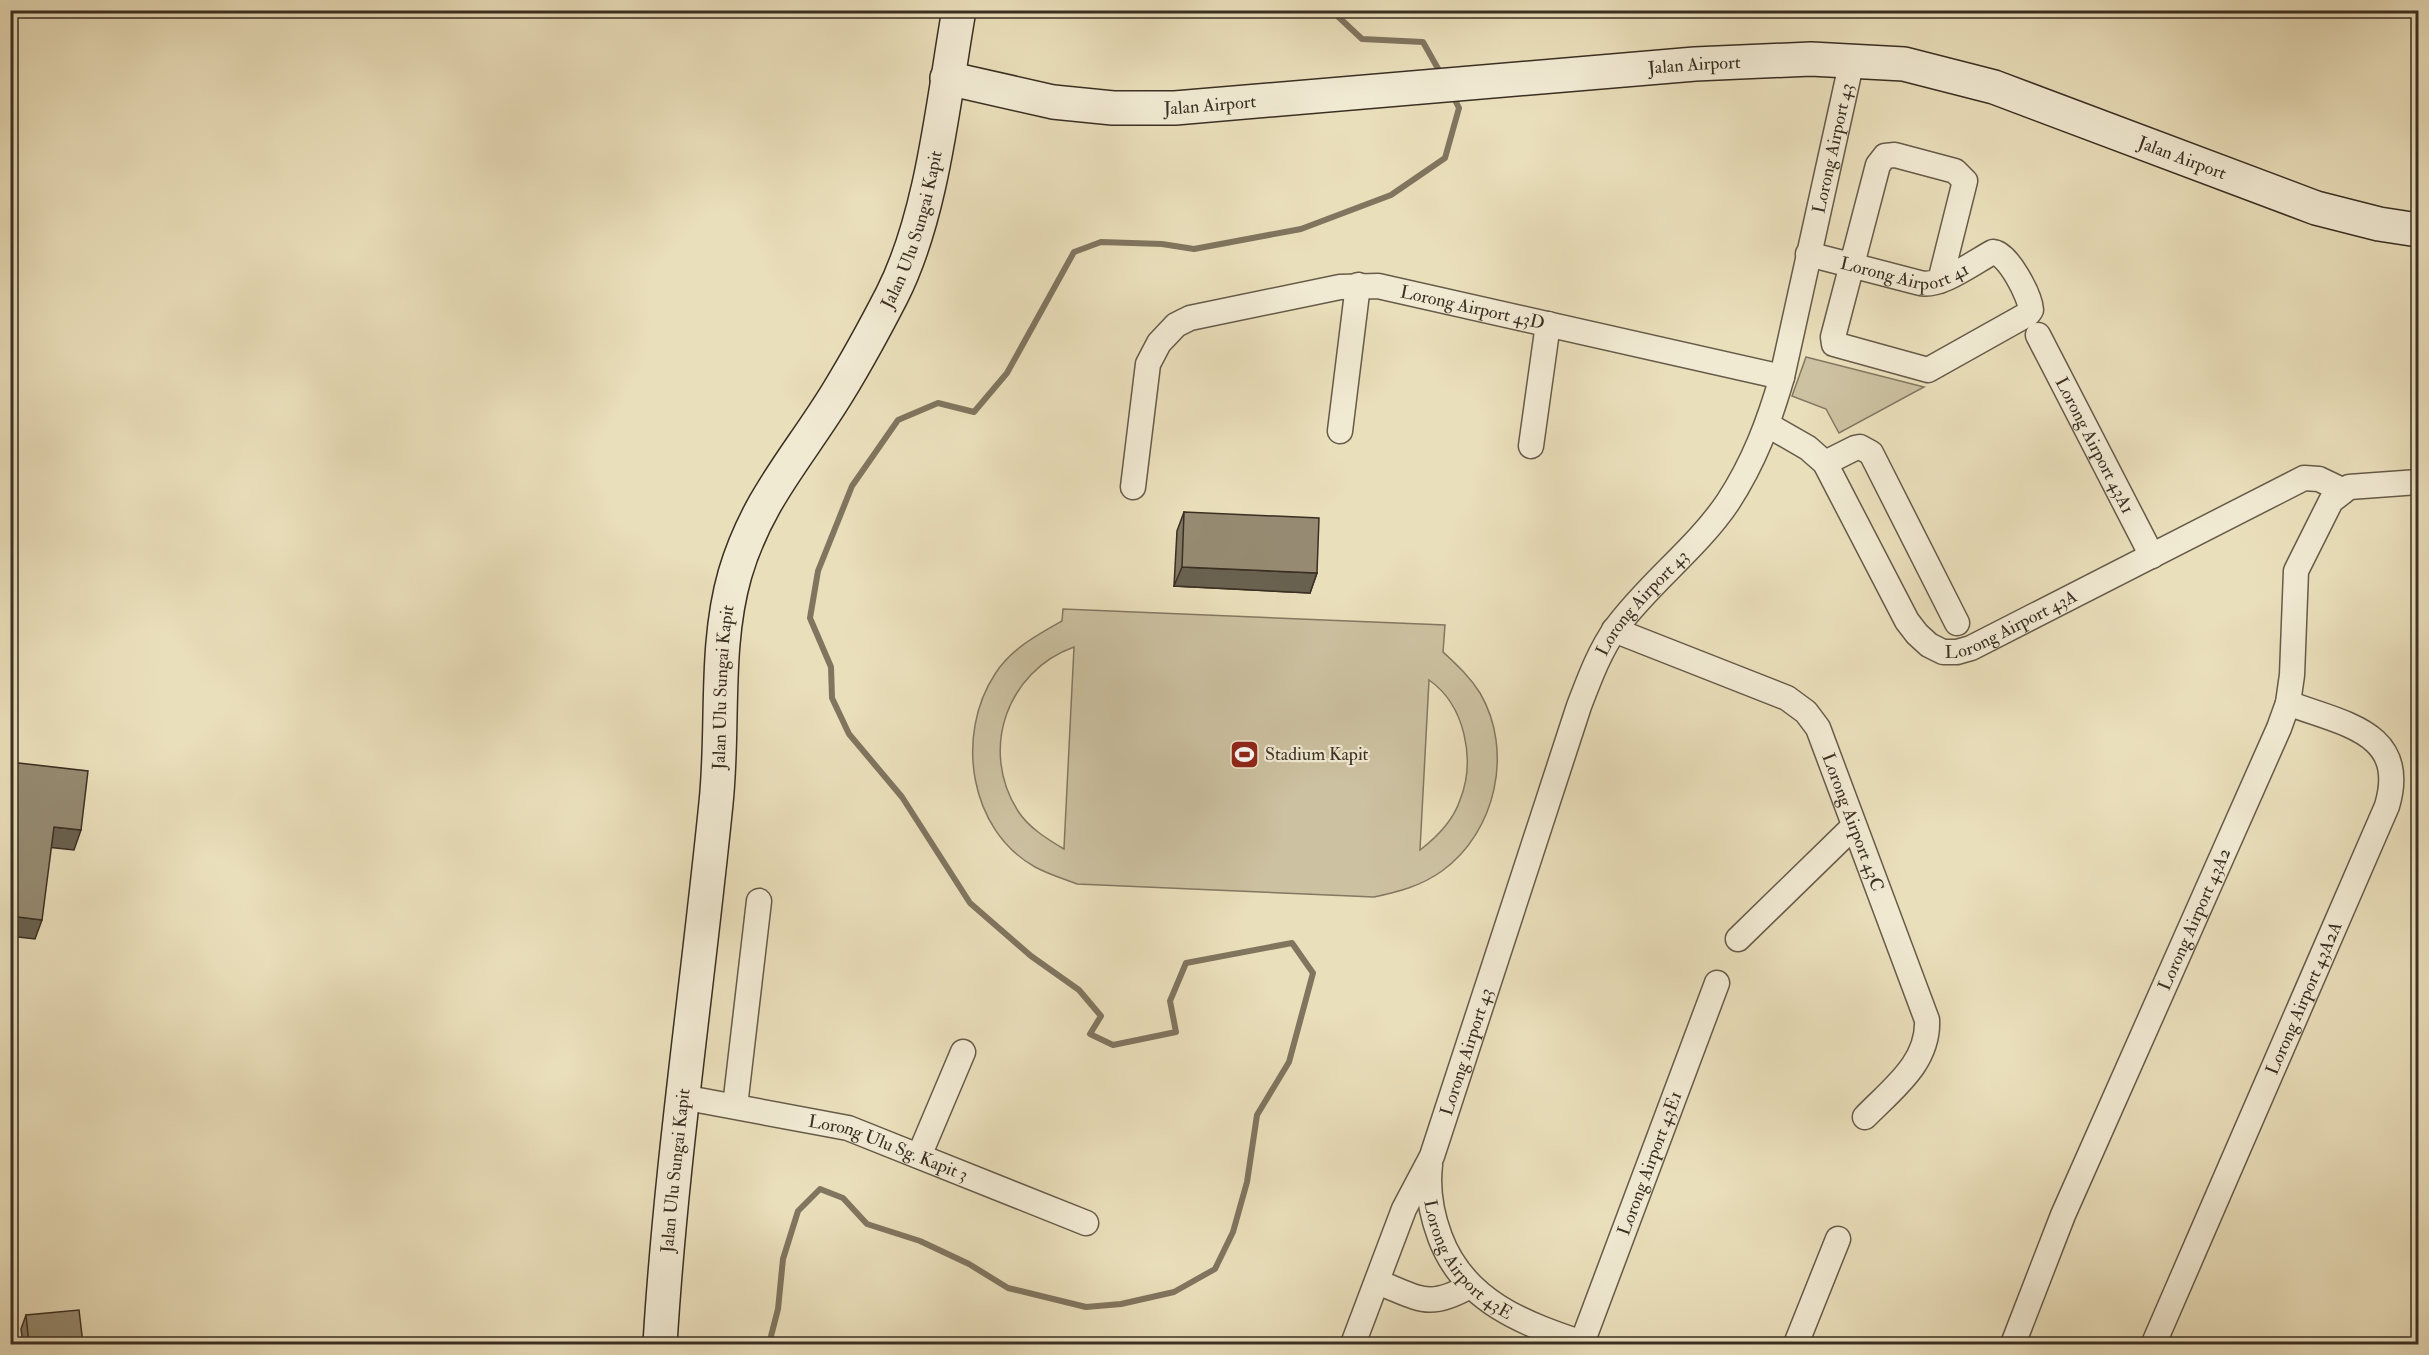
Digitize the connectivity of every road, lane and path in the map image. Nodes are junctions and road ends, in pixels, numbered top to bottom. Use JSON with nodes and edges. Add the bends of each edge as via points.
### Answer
{"nodes":[{"id":1,"x":959,"y":10,"type":"edge"},
{"id":2,"x":1852,"y":60,"type":"junction"},
{"id":3,"x":947,"y":78,"type":"junction"},
{"id":4,"x":2418,"y":230,"type":"edge"},
{"id":5,"x":1808,"y":254,"type":"junction"},
{"id":6,"x":1852,"y":266,"type":"junction"},
{"id":7,"x":1940,"y":281,"type":"junction"},
{"id":8,"x":1358,"y":285,"type":"junction"},
{"id":9,"x":1548,"y":324,"type":"junction"},
{"id":10,"x":2038,"y":335,"type":"dead end"},
{"id":11,"x":1782,"y":377,"type":"junction"},
{"id":12,"x":1768,"y":425,"type":"junction"},
{"id":13,"x":1340,"y":431,"type":"dead end"},
{"id":14,"x":1531,"y":446,"type":"dead end"},
{"id":15,"x":1824,"y":464,"type":"junction"},
{"id":16,"x":2418,"y":482,"type":"edge"},
{"id":17,"x":1133,"y":487,"type":"dead end"},
{"id":18,"x":2342,"y":490,"type":"junction"},
{"id":19,"x":2152,"y":556,"type":"junction"},
{"id":20,"x":1957,"y":623,"type":"dead end"},
{"id":21,"x":1614,"y":630,"type":"junction"},
{"id":22,"x":2288,"y":702,"type":"junction"},
{"id":23,"x":1854,"y":826,"type":"junction"},
{"id":24,"x":759,"y":901,"type":"dead end"},
{"id":25,"x":1738,"y":939,"type":"dead end"},
{"id":26,"x":1717,"y":983,"type":"dead end"},
{"id":27,"x":963,"y":1052,"type":"dead end"},
{"id":28,"x":682,"y":1097,"type":"junction"},
{"id":29,"x":735,"y":1106,"type":"junction"},
{"id":30,"x":1865,"y":1118,"type":"dead end"},
{"id":31,"x":919,"y":1156,"type":"junction"},
{"id":32,"x":1432,"y":1156,"type":"junction"},
{"id":33,"x":1086,"y":1222,"type":"dead end"},
{"id":34,"x":1838,"y":1239,"type":"dead end"},
{"id":35,"x":1377,"y":1282,"type":"junction"},
{"id":36,"x":1470,"y":1286,"type":"junction"},
{"id":37,"x":2154,"y":1343,"type":"edge"},
{"id":38,"x":660,"y":1344,"type":"edge"},
{"id":39,"x":1353,"y":1344,"type":"edge"},
{"id":40,"x":1584,"y":1344,"type":"edge"},
{"id":41,"x":1796,"y":1344,"type":"edge"},
{"id":42,"x":2013,"y":1344,"type":"edge"}],
"edges":[{"from":1,"to":3,"type":"main road","name":"Jalan Ulu Sungai Kapit"},
{"from":2,"to":3,"type":"main road","name":"Jalan Airport","via":[[1695,64],[1175,108],[1113,108],[1053,102]]},
{"from":2,"to":4,"type":"main road","name":"Jalan Airport","via":[[1904,64],[1994,87],[2316,207]]},
{"from":2,"to":5,"type":"street","name":"Lorong Airport 43"},
{"from":3,"to":28,"type":"main road","name":"Jalan Ulu Sungai Kapit","via":[[912,251],[837,393],[764,501],[746,539],[728,601],[718,781]]},
{"from":5,"to":6,"type":"street","name":"Lorong Airport 41"},
{"from":5,"to":11,"type":"street","name":"Lorong Airport 43"},
{"from":6,"to":7,"type":"street","name":"Lorong Airport 41","via":[[1925,285]]},
{"from":6,"to":7,"type":"street","via":[[1878,165],[1885,156],[1894,154],[1955,171],[1965,181]]},
{"from":6,"to":7,"type":"street","name":"Lorong Airport 41","via":[[1834,344],[1928,370],[2024,318],[2031,310],[2006,258],[1998,253],[1993,252]]},
{"from":8,"to":9,"type":"street","name":"Lorong Airport 43D","via":[[1378,286]]},
{"from":8,"to":13,"type":"street"},
{"from":8,"to":17,"type":"street","name":"Lorong Airport 43D","via":[[1190,318],[1166,333],[1148,364]]},
{"from":9,"to":11,"type":"street","name":"Lorong Airport 43D"},
{"from":9,"to":14,"type":"street"},
{"from":10,"to":19,"type":"street","name":"Lorong Airport 43A1"},
{"from":11,"to":12,"type":"street","name":"Lorong Airport 43"},
{"from":12,"to":15,"type":"street","name":"Lorong Airport 43A","via":[[1808,448]]},
{"from":12,"to":21,"type":"street","name":"Lorong Airport 43","via":[[1727,503]]},
{"from":15,"to":19,"type":"street","name":"Lorong Airport 43A","via":[[1907,621],[1929,645],[1943,652],[1971,648]]},
{"from":15,"to":20,"type":"street","via":[[1855,448],[1871,453]]},
{"from":16,"to":18,"type":"street"},
{"from":18,"to":19,"type":"street","name":"Lorong Airport 43A","via":[[2319,479],[2304,478]]},
{"from":18,"to":22,"type":"street","name":"Lorong Airport 43A2","via":[[2331,501],[2296,571]]},
{"from":21,"to":23,"type":"street","name":"Lorong Airport 43C","via":[[1797,704],[1818,728]]},
{"from":21,"to":32,"type":"street","name":"Lorong Airport 43","via":[[1595,664],[1579,706]]},
{"from":22,"to":37,"type":"street","name":"Lorong Airport 43A2A","via":[[2371,736],[2386,751],[2392,787]]},
{"from":22,"to":42,"type":"street","name":"Lorong Airport 43A2","via":[[2063,1215]]},
{"from":23,"to":25,"type":"street"},
{"from":23,"to":30,"type":"street","name":"Lorong Airport 43C","via":[[1926,1020],[1928,1036],[1911,1070]]},
{"from":24,"to":29,"type":"street"},
{"from":26,"to":40,"type":"street","name":"Lorong Airport 43E1"},
{"from":27,"to":31,"type":"street"},
{"from":28,"to":29,"type":"street","name":"Lorong Ulu Sg. Kapit 3"},
{"from":28,"to":38,"type":"main road","name":"Jalan Ulu Sungai Kapit"},
{"from":29,"to":31,"type":"street","name":"Lorong Ulu Sg. Kapit 3","via":[[836,1124]]},
{"from":31,"to":33,"type":"street","name":"Lorong Ulu Sg. Kapit 3"},
{"from":32,"to":35,"type":"street","via":[[1404,1209]]},
{"from":32,"to":36,"type":"street","name":"Lorong Airport 43E","via":[[1428,1179],[1435,1223],[1454,1266]]},
{"from":34,"to":41,"type":"street"},
{"from":35,"to":36,"type":"street","via":[[1431,1301],[1447,1299]]},
{"from":35,"to":39,"type":"street"},
{"from":36,"to":40,"type":"street","name":"Lorong Airport 43E","via":[[1522,1322]]}]}
